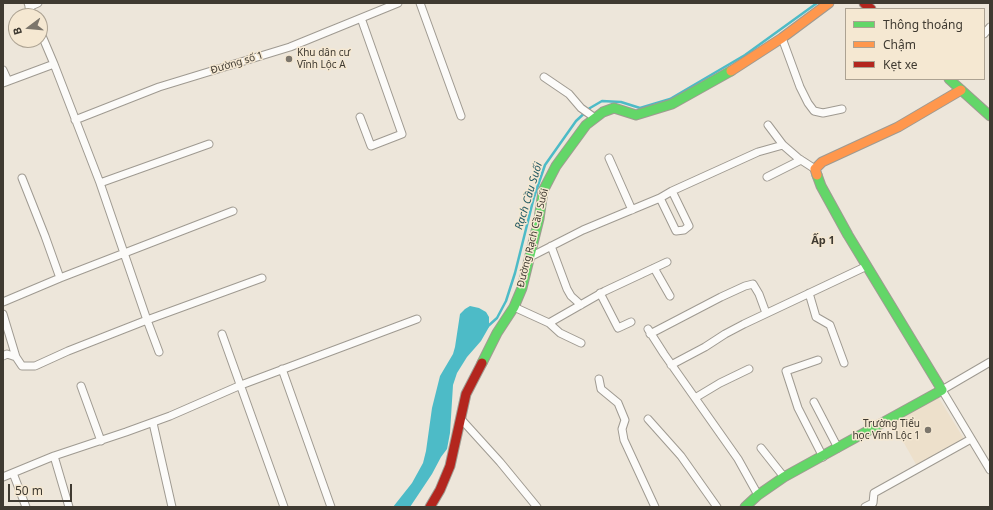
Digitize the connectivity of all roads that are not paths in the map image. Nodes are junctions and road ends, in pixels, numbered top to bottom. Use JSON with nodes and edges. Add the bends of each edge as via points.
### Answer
{"nodes":[{"id":1,"x":38,"y":3,"type":"edge"},
{"id":2,"x":398,"y":3,"type":"edge"},
{"id":3,"x":420,"y":3,"type":"edge"},
{"id":4,"x":829,"y":3,"type":"edge"},
{"id":5,"x":29,"y":5,"type":"edge"},
{"id":6,"x":361,"y":18,"type":"junction"},
{"id":7,"x":782,"y":38,"type":"junction"},
{"id":8,"x":47,"y":48,"type":"edge"},
{"id":9,"x":54,"y":64,"type":"junction"},
{"id":10,"x":3,"y":70,"type":"edge"},
{"id":11,"x":544,"y":77,"type":"dead end"},
{"id":12,"x":950,"y":80,"type":"edge"},
{"id":13,"x":5,"y":82,"type":"edge"},
{"id":14,"x":961,"y":90,"type":"junction"},
{"id":15,"x":842,"y":109,"type":"dead end"},
{"id":16,"x":461,"y":116,"type":"dead end"},
{"id":17,"x":592,"y":116,"type":"junction"},
{"id":18,"x":990,"y":116,"type":"edge"},
{"id":19,"x":360,"y":117,"type":"dead end"},
{"id":20,"x":75,"y":120,"type":"junction"},
{"id":21,"x":768,"y":126,"type":"dead end"},
{"id":22,"x":209,"y":144,"type":"dead end"},
{"id":23,"x":783,"y":145,"type":"junction"},
{"id":24,"x":609,"y":158,"type":"dead end"},
{"id":25,"x":800,"y":160,"type":"junction"},
{"id":26,"x":815,"y":169,"type":"junction"},
{"id":27,"x":767,"y":177,"type":"dead end"},
{"id":28,"x":22,"y":178,"type":"dead end"},
{"id":29,"x":100,"y":183,"type":"junction"},
{"id":30,"x":672,"y":191,"type":"junction"},
{"id":31,"x":660,"y":198,"type":"junction"},
{"id":32,"x":632,"y":210,"type":"junction"},
{"id":33,"x":234,"y":211,"type":"dead end"},
{"id":34,"x":551,"y":246,"type":"junction"},
{"id":35,"x":124,"y":254,"type":"junction"},
{"id":36,"x":530,"y":257,"type":"junction"},
{"id":37,"x":667,"y":262,"type":"dead end"},
{"id":38,"x":867,"y":266,"type":"junction"},
{"id":39,"x":654,"y":268,"type":"junction"},
{"id":40,"x":60,"y":278,"type":"junction"},
{"id":41,"x":262,"y":278,"type":"dead end"},
{"id":42,"x":809,"y":293,"type":"junction"},
{"id":43,"x":600,"y":294,"type":"junction"},
{"id":44,"x":670,"y":296,"type":"dead end"},
{"id":45,"x":3,"y":302,"type":"edge"},
{"id":46,"x":581,"y":305,"type":"junction"},
{"id":47,"x":514,"y":307,"type":"junction"},
{"id":48,"x":766,"y":313,"type":"junction"},
{"id":49,"x":3,"y":314,"type":"edge"},
{"id":50,"x":417,"y":319,"type":"dead end"},
{"id":51,"x":147,"y":320,"type":"junction"},
{"id":52,"x":549,"y":322,"type":"junction"},
{"id":53,"x":631,"y":322,"type":"dead end"},
{"id":54,"x":222,"y":334,"type":"dead end"},
{"id":55,"x":581,"y":343,"type":"dead end"},
{"id":56,"x":159,"y":352,"type":"dead end"},
{"id":57,"x":3,"y":356,"type":"edge"},
{"id":58,"x":16,"y":356,"type":"junction"},
{"id":59,"x":818,"y":360,"type":"dead end"},
{"id":60,"x":990,"y":362,"type":"edge"},
{"id":61,"x":844,"y":363,"type":"dead end"},
{"id":62,"x":671,"y":365,"type":"junction"},
{"id":63,"x":749,"y":369,"type":"dead end"},
{"id":64,"x":282,"y":370,"type":"junction"},
{"id":65,"x":599,"y":380,"type":"dead end"},
{"id":66,"x":240,"y":385,"type":"junction"},
{"id":67,"x":81,"y":386,"type":"dead end"},
{"id":68,"x":942,"y":390,"type":"junction"},
{"id":69,"x":695,"y":398,"type":"junction"},
{"id":70,"x":814,"y":402,"type":"dead end"},
{"id":71,"x":461,"y":419,"type":"junction"},
{"id":72,"x":648,"y":419,"type":"dead end"},
{"id":73,"x":153,"y":423,"type":"junction"},
{"id":74,"x":971,"y":439,"type":"junction"},
{"id":75,"x":101,"y":441,"type":"junction"},
{"id":76,"x":761,"y":448,"type":"dead end"},
{"id":77,"x":838,"y":448,"type":"junction"},
{"id":78,"x":54,"y":456,"type":"junction"},
{"id":79,"x":823,"y":457,"type":"junction"},
{"id":80,"x":990,"y":470,"type":"edge"},
{"id":81,"x":13,"y":473,"type":"junction"},
{"id":82,"x":3,"y":477,"type":"edge"},
{"id":83,"x":784,"y":477,"type":"junction"},
{"id":84,"x":758,"y":495,"type":"junction"},
{"id":85,"x":654,"y":506,"type":"edge"},
{"id":86,"x":26,"y":507,"type":"edge"},
{"id":87,"x":69,"y":507,"type":"edge"},
{"id":88,"x":172,"y":507,"type":"edge"},
{"id":89,"x":284,"y":507,"type":"edge"},
{"id":90,"x":331,"y":507,"type":"edge"},
{"id":91,"x":430,"y":507,"type":"edge"},
{"id":92,"x":537,"y":507,"type":"edge"},
{"id":93,"x":717,"y":507,"type":"edge"},
{"id":94,"x":745,"y":507,"type":"edge"},
{"id":95,"x":865,"y":507,"type":"edge"}],
"edges":[{"from":1,"to":5,"type":"street"},
{"from":2,"to":6,"type":"street","name":"Đường số 1"},
{"from":3,"to":16,"type":"street"},
{"from":4,"to":7,"type":"street"},
{"from":6,"to":19,"type":"street","via":[[402,134],[371,146]]},
{"from":6,"to":20,"type":"street","name":"Đường số 1","via":[[290,47],[159,87]]},
{"from":7,"to":15,"type":"street","via":[[800,87],[811,107],[823,113]]},
{"from":7,"to":17,"type":"street","via":[[742,65],[672,104],[636,115],[614,108]]},
{"from":8,"to":9,"type":"street"},
{"from":9,"to":13,"type":"street"},
{"from":9,"to":20,"type":"street"},
{"from":10,"to":13,"type":"street"},
{"from":11,"to":17,"type":"street","via":[[569,94]]},
{"from":12,"to":14,"type":"street"},
{"from":14,"to":18,"type":"street"},
{"from":14,"to":26,"type":"street","via":[[898,127],[822,162]]},
{"from":17,"to":36,"type":"street","name":"Đường Rạch Cầu Suối","via":[[556,166],[543,191]]},
{"from":20,"to":29,"type":"street"},
{"from":21,"to":23,"type":"street"},
{"from":22,"to":29,"type":"street"},
{"from":23,"to":25,"type":"street"},
{"from":23,"to":30,"type":"street","via":[[758,152]]},
{"from":24,"to":32,"type":"street"},
{"from":25,"to":26,"type":"street"},
{"from":25,"to":27,"type":"street"},
{"from":26,"to":38,"type":"street","via":[[821,186]]},
{"from":28,"to":40,"type":"street"},
{"from":29,"to":35,"type":"street"},
{"from":30,"to":31,"type":"street"},
{"from":30,"to":31,"type":"street","via":[[689,226],[684,230],[676,231]]},
{"from":31,"to":32,"type":"street"},
{"from":32,"to":34,"type":"street"},
{"from":33,"to":35,"type":"street"},
{"from":34,"to":36,"type":"street"},
{"from":34,"to":46,"type":"street","via":[[567,289]]},
{"from":35,"to":40,"type":"street"},
{"from":35,"to":51,"type":"street"},
{"from":36,"to":47,"type":"street","name":"Đường Rạch Cầu Suối"},
{"from":37,"to":39,"type":"street"},
{"from":38,"to":42,"type":"street"},
{"from":38,"to":68,"type":"street"},
{"from":39,"to":43,"type":"street"},
{"from":39,"to":44,"type":"street"},
{"from":40,"to":45,"type":"street"},
{"from":41,"to":51,"type":"street"},
{"from":42,"to":48,"type":"street"},
{"from":42,"to":61,"type":"street","via":[[816,317],[830,325]]},
{"from":43,"to":46,"type":"street"},
{"from":43,"to":53,"type":"street","via":[[618,328]]},
{"from":46,"to":52,"type":"street"},
{"from":47,"to":52,"type":"street"},
{"from":47,"to":71,"type":"street","name":"Đường Rạch Cầu Suối","via":[[497,333],[466,394]]},
{"from":48,"to":62,"type":"street"},
{"from":48,"to":62,"type":"street","via":[[753,284],[649,332]]},
{"from":49,"to":58,"type":"street"},
{"from":50,"to":64,"type":"street"},
{"from":51,"to":56,"type":"street"},
{"from":51,"to":58,"type":"street","via":[[36,366],[22,366]]},
{"from":52,"to":55,"type":"street","via":[[560,333]]},
{"from":54,"to":66,"type":"street"},
{"from":57,"to":58,"type":"street"},
{"from":59,"to":79,"type":"street","via":[[786,371],[798,408]]},
{"from":60,"to":68,"type":"street"},
{"from":62,"to":69,"type":"street"},
{"from":63,"to":69,"type":"street"},
{"from":64,"to":66,"type":"street"},
{"from":64,"to":90,"type":"street"},
{"from":65,"to":85,"type":"street","via":[[601,389],[618,403],[625,420],[622,429],[624,440]]},
{"from":66,"to":73,"type":"street"},
{"from":66,"to":89,"type":"street"},
{"from":67,"to":75,"type":"street"},
{"from":68,"to":74,"type":"street"},
{"from":68,"to":77,"type":"street"},
{"from":69,"to":84,"type":"street","via":[[738,459]]},
{"from":70,"to":77,"type":"street"},
{"from":71,"to":91,"type":"street","name":"Đường Rạch Cầu Suối","via":[[450,466]]},
{"from":71,"to":92,"type":"street"},
{"from":72,"to":93,"type":"street","via":[[681,456]]},
{"from":73,"to":75,"type":"street"},
{"from":73,"to":88,"type":"street"},
{"from":74,"to":80,"type":"street"},
{"from":74,"to":95,"type":"street","via":[[874,493],[873,503]]},
{"from":75,"to":78,"type":"street"},
{"from":76,"to":83,"type":"street"},
{"from":77,"to":79,"type":"street"},
{"from":78,"to":81,"type":"street"},
{"from":78,"to":87,"type":"street"},
{"from":79,"to":83,"type":"street"},
{"from":81,"to":82,"type":"street"},
{"from":81,"to":86,"type":"street"},
{"from":83,"to":84,"type":"street"},
{"from":84,"to":94,"type":"street"}]}
